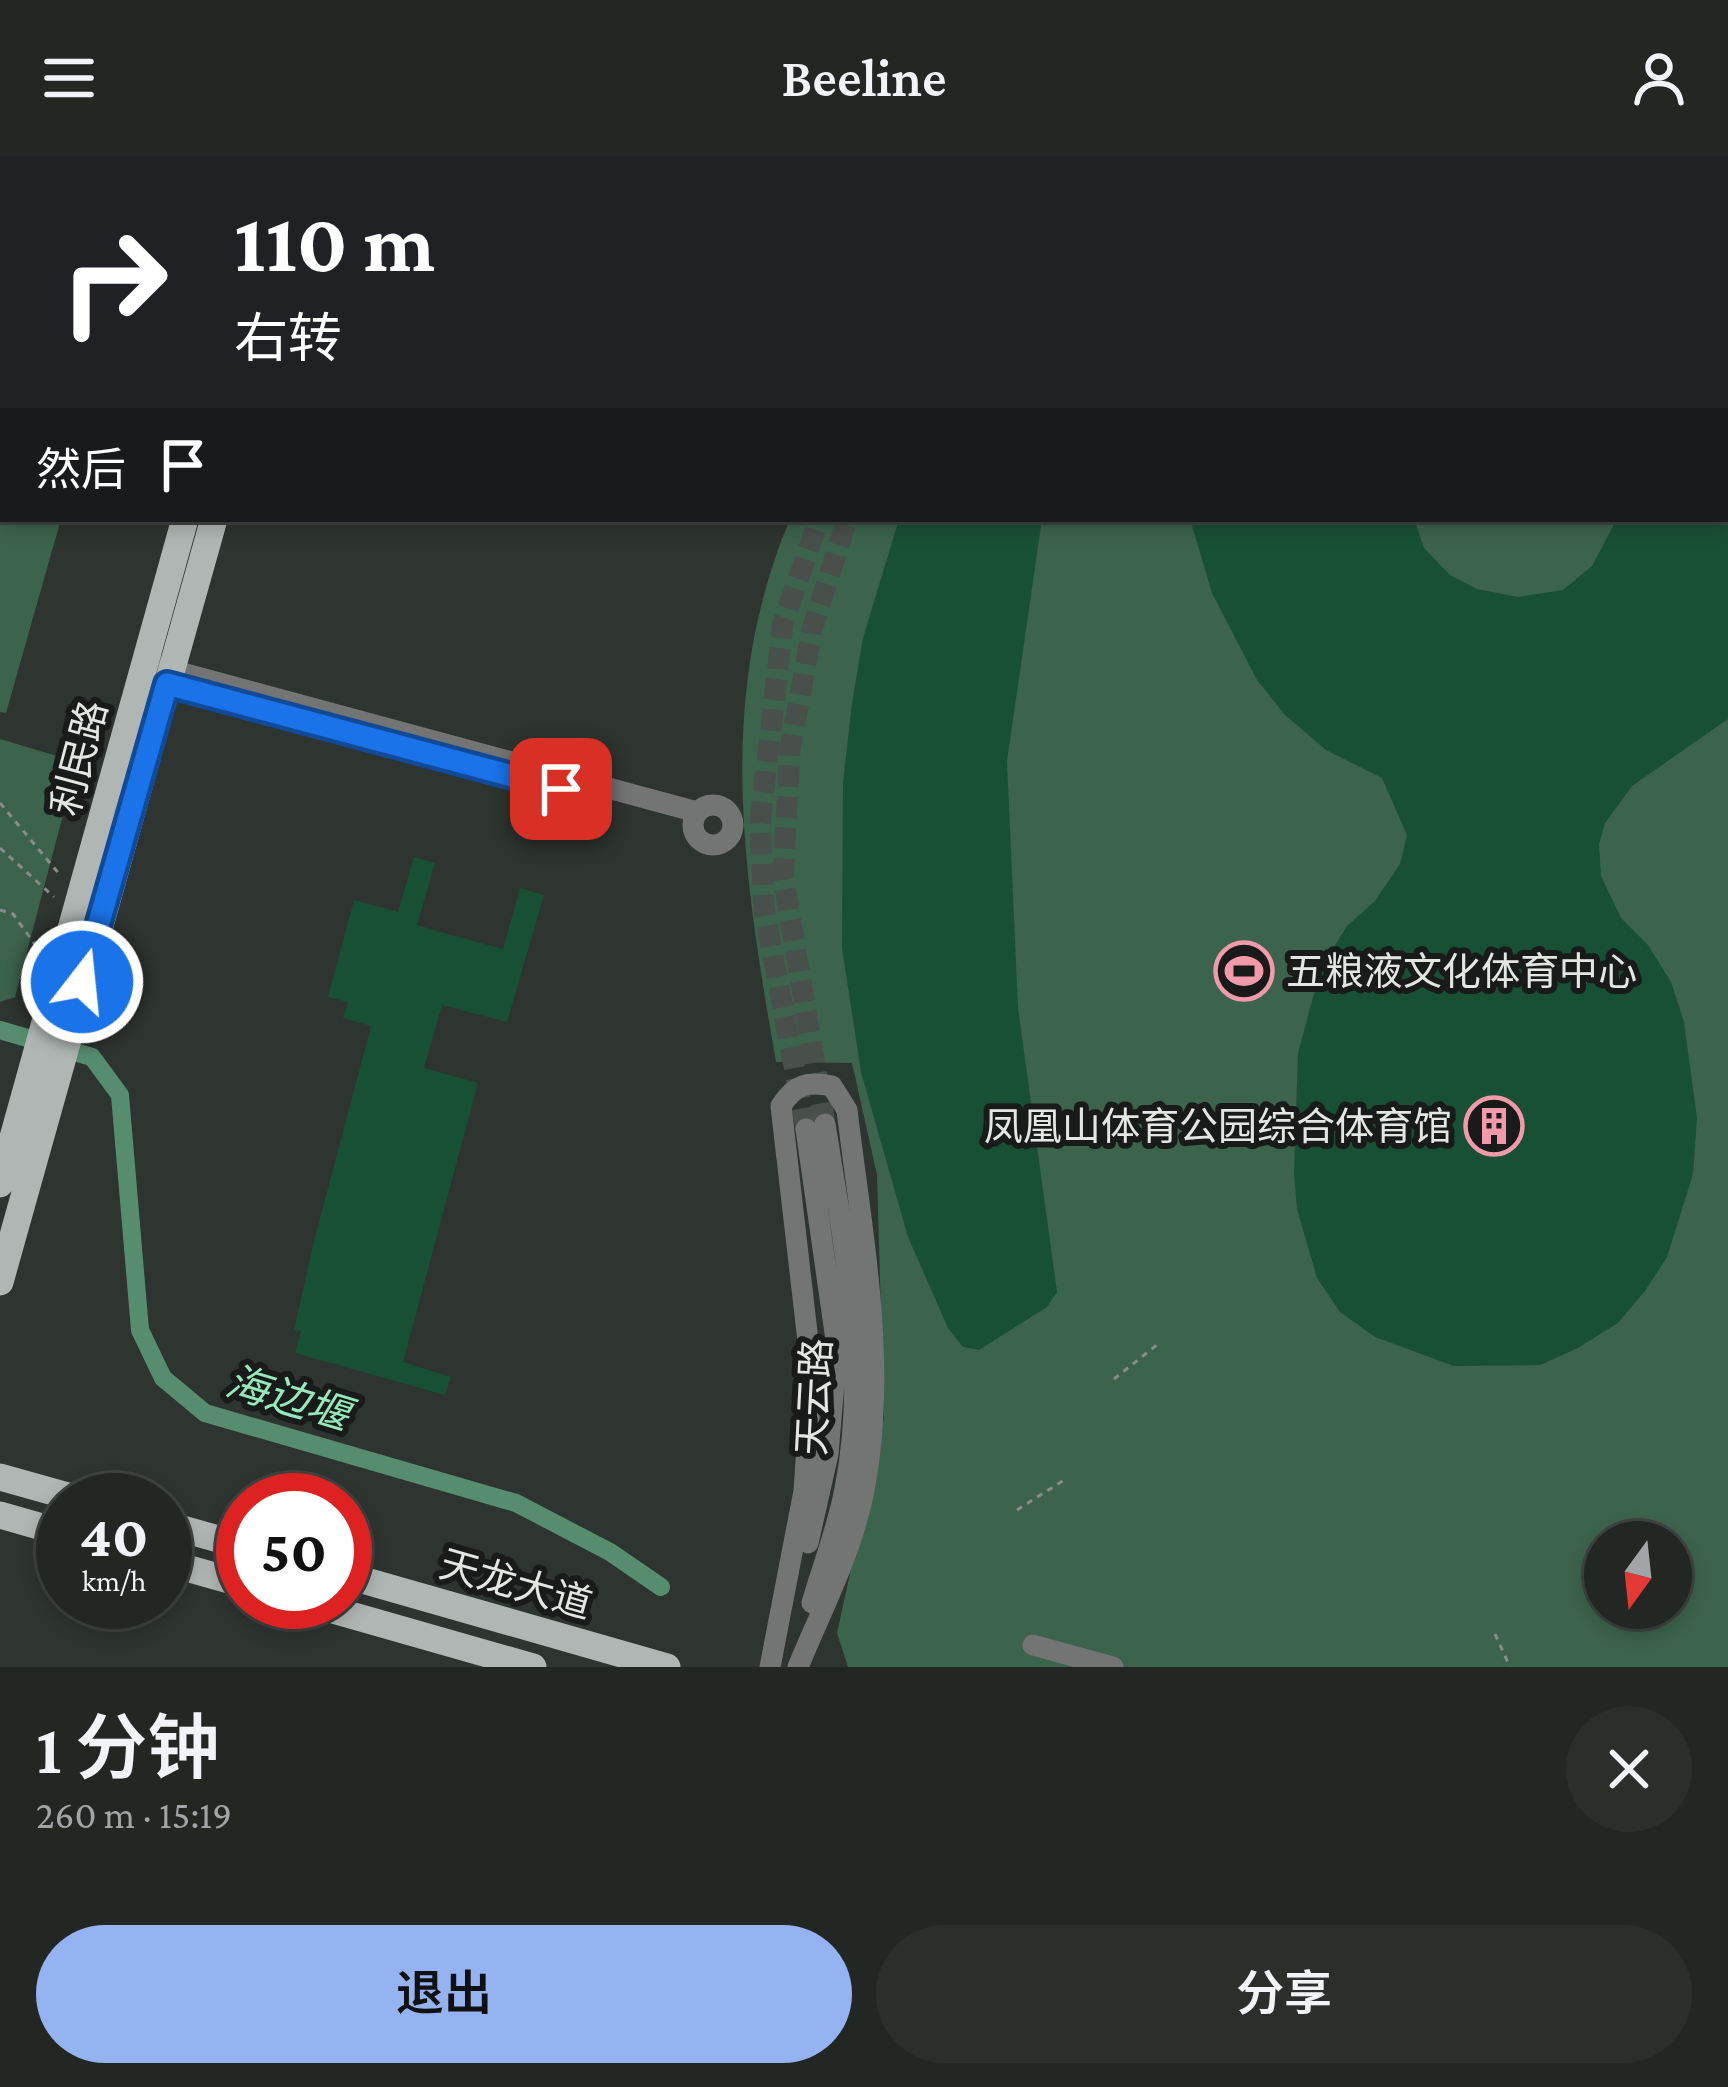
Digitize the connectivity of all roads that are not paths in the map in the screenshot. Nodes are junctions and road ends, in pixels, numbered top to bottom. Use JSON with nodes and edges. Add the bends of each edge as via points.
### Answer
{"nodes":[{"id":1,"x":184,"y":522,"type":"edge"},
{"id":2,"x":213,"y":522,"type":"edge"},
{"id":3,"x":156,"y":673,"type":"junction"},
{"id":4,"x":694,"y":818,"type":"dead end"},
{"id":5,"x":45,"y":1074,"type":"junction"},
{"id":6,"x":0,"y":1184,"type":"edge"},
{"id":7,"x":0,"y":1282,"type":"edge"},
{"id":8,"x":0,"y":1477,"type":"edge"},
{"id":9,"x":36,"y":1487,"type":"edge"},
{"id":10,"x":0,"y":1515,"type":"edge"},
{"id":11,"x":36,"y":1525,"type":"edge"},
{"id":12,"x":372,"y":1583,"type":"edge"},
{"id":13,"x":372,"y":1621,"type":"edge"},
{"id":14,"x":1034,"y":1645,"type":"dead end"},
{"id":15,"x":533,"y":1667,"type":"edge"},
{"id":16,"x":667,"y":1667,"type":"edge"},
{"id":17,"x":771,"y":1667,"type":"edge"},
{"id":18,"x":796,"y":1667,"type":"edge"},
{"id":19,"x":1113,"y":1667,"type":"edge"}],
"edges":[{"from":1,"to":3,"type":"main road","name":"利民路"},
{"from":2,"to":3,"type":"main road","name":"利民路"},
{"from":3,"to":4,"type":"street"},
{"from":3,"to":5,"type":"main road","name":"利民路"},
{"from":5,"to":6,"type":"main road"},
{"from":5,"to":7,"type":"main road"},
{"from":8,"to":9,"type":"main road"},
{"from":10,"to":11,"type":"main road"},
{"from":12,"to":16,"type":"main road","name":"天龙大道"},
{"from":13,"to":15,"type":"main road","name":"天龙大道"},
{"from":14,"to":19,"type":"street"},
{"from":17,"to":18,"type":"street","name":"天云路","via":[[828,1454],[837,1347],[816,1126],[854,1312],[853,1418],[845,1489]]},
{"from":17,"to":18,"type":"street","via":[[804,1491],[812,1376],[781,1106],[791,1090],[811,1082],[832,1086],[847,1110],[872,1318],[873,1413],[849,1544]]}]}
